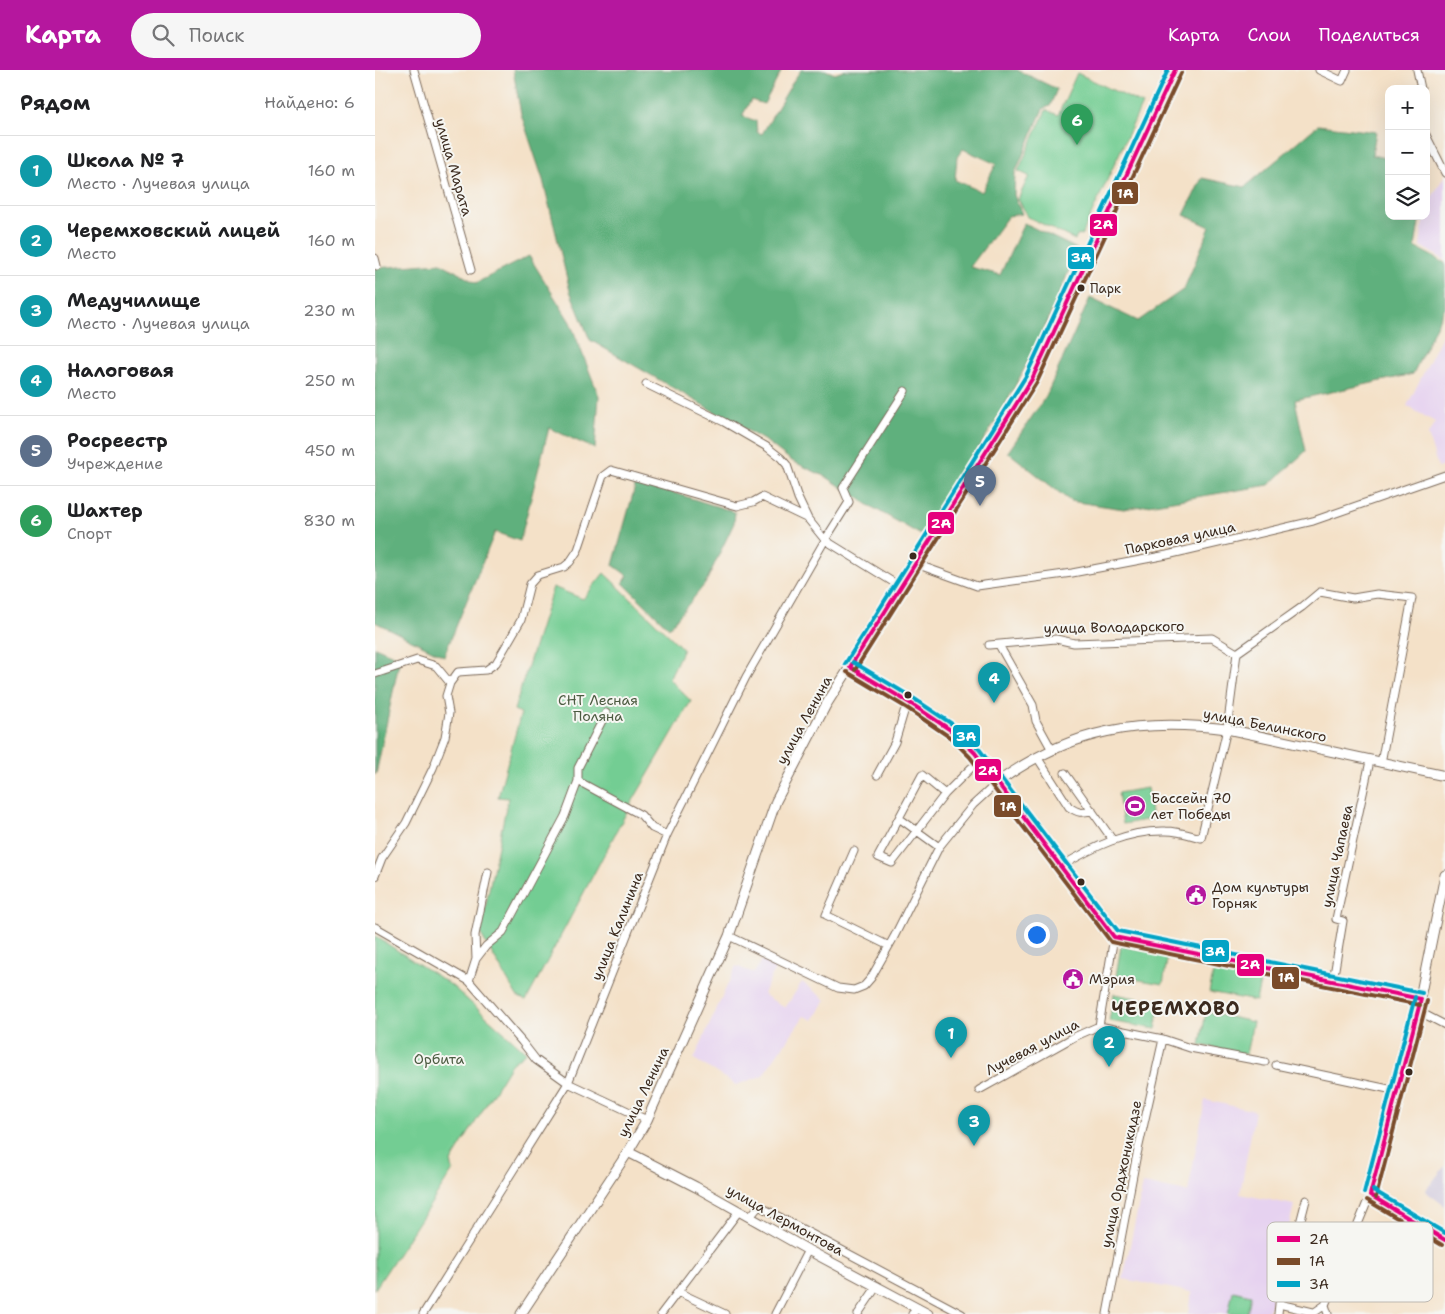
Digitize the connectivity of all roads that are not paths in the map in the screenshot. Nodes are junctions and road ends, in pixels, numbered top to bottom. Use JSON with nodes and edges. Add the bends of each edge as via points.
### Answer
{"nodes":[{"id":1,"x":414,"y":70,"type":"edge"},
{"id":2,"x":1175,"y":70,"type":"edge"},
{"id":3,"x":1319,"y":70,"type":"edge"},
{"id":4,"x":1347,"y":70,"type":"edge"},
{"id":5,"x":1417,"y":70,"type":"edge"},
{"id":6,"x":1420,"y":85,"type":"edge"},
{"id":7,"x":1430,"y":143,"type":"edge"},
{"id":8,"x":1445,"y":173,"type":"edge"},
{"id":9,"x":471,"y":270,"type":"dead end"},
{"id":10,"x":646,"y":384,"type":"dead end"},
{"id":11,"x":905,"y":391,"type":"dead end"},
{"id":12,"x":1445,"y":475,"type":"edge"},
{"id":13,"x":808,"y":519,"type":"junction"},
{"id":14,"x":825,"y":540,"type":"junction"},
{"id":15,"x":916,"y":564,"type":"junction"},
{"id":16,"x":901,"y":587,"type":"junction"},
{"id":17,"x":989,"y":645,"type":"dead end"},
{"id":18,"x":999,"y":645,"type":"junction"},
{"id":19,"x":1237,"y":653,"type":"junction"},
{"id":20,"x":850,"y":667,"type":"junction"},
{"id":21,"x":375,"y":674,"type":"edge"},
{"id":22,"x":450,"y":683,"type":"junction"},
{"id":23,"x":911,"y":703,"type":"junction"},
{"id":24,"x":606,"y":713,"type":"dead end"},
{"id":25,"x":1227,"y":729,"type":"junction"},
{"id":26,"x":1052,"y":750,"type":"junction"},
{"id":27,"x":1037,"y":757,"type":"junction"},
{"id":28,"x":1370,"y":761,"type":"junction"},
{"id":29,"x":1381,"y":763,"type":"junction"},
{"id":30,"x":971,"y":768,"type":"dead end"},
{"id":31,"x":1065,"y":773,"type":"dead end"},
{"id":32,"x":877,"y":774,"type":"dead end"},
{"id":33,"x":1445,"y":776,"type":"edge"},
{"id":34,"x":578,"y":780,"type":"junction"},
{"id":35,"x":998,"y":782,"type":"junction"},
{"id":36,"x":945,"y":794,"type":"junction"},
{"id":37,"x":1092,"y":810,"type":"junction"},
{"id":38,"x":899,"y":818,"type":"junction"},
{"id":39,"x":917,"y":830,"type":"junction"},
{"id":40,"x":667,"y":835,"type":"junction"},
{"id":41,"x":1112,"y":839,"type":"junction"},
{"id":42,"x":939,"y":847,"type":"junction"},
{"id":43,"x":854,"y":851,"type":"dead end"},
{"id":44,"x":1060,"y":867,"type":"junction"},
{"id":45,"x":488,"y":872,"type":"dead end"},
{"id":46,"x":1445,"y":875,"type":"edge"},
{"id":47,"x":375,"y":876,"type":"edge"},
{"id":48,"x":375,"y":927,"type":"edge"},
{"id":49,"x":729,"y":936,"type":"junction"},
{"id":50,"x":1115,"y":937,"type":"junction"},
{"id":51,"x":889,"y":946,"type":"junction"},
{"id":52,"x":476,"y":959,"type":"junction"},
{"id":53,"x":469,"y":981,"type":"junction"},
{"id":54,"x":1333,"y":981,"type":"junction"},
{"id":55,"x":1421,"y":999,"type":"junction"},
{"id":56,"x":1418,"y":1011,"type":"junction"},
{"id":57,"x":1099,"y":1026,"type":"junction"},
{"id":58,"x":1445,"y":1026,"type":"edge"},
{"id":59,"x":1163,"y":1039,"type":"junction"},
{"id":60,"x":1265,"y":1062,"type":"dead end"},
{"id":61,"x":1276,"y":1065,"type":"dead end"},
{"id":62,"x":568,"y":1083,"type":"junction"},
{"id":63,"x":979,"y":1090,"type":"dead end"},
{"id":64,"x":1397,"y":1091,"type":"junction"},
{"id":65,"x":647,"y":1120,"type":"junction"},
{"id":66,"x":628,"y":1152,"type":"junction"},
{"id":67,"x":1370,"y":1195,"type":"junction"},
{"id":68,"x":1306,"y":1200,"type":"dead end"},
{"id":69,"x":739,"y":1211,"type":"junction"},
{"id":70,"x":750,"y":1217,"type":"junction"},
{"id":71,"x":1300,"y":1222,"type":"edge"},
{"id":72,"x":1359,"y":1222,"type":"edge"},
{"id":73,"x":1415,"y":1222,"type":"edge"},
{"id":74,"x":1433,"y":1233,"type":"edge"},
{"id":75,"x":1445,"y":1240,"type":"edge"},
{"id":76,"x":808,"y":1250,"type":"junction"},
{"id":77,"x":877,"y":1286,"type":"junction"},
{"id":78,"x":678,"y":1292,"type":"junction"},
{"id":79,"x":1326,"y":1302,"type":"edge"},
{"id":80,"x":1279,"y":1304,"type":"joint"},
{"id":81,"x":1325,"y":1305,"type":"junction"},
{"id":82,"x":915,"y":1311,"type":"edge"},
{"id":83,"x":1312,"y":1313,"type":"edge"},
{"id":84,"x":423,"y":1314,"type":"edge"},
{"id":85,"x":521,"y":1314,"type":"edge"},
{"id":86,"x":661,"y":1314,"type":"edge"},
{"id":87,"x":725,"y":1314,"type":"edge"},
{"id":88,"x":775,"y":1314,"type":"edge"},
{"id":89,"x":857,"y":1314,"type":"edge"},
{"id":90,"x":928,"y":1314,"type":"edge"},
{"id":91,"x":962,"y":1314,"type":"edge"},
{"id":92,"x":1107,"y":1314,"type":"edge"},
{"id":93,"x":1278,"y":1314,"type":"edge"},
{"id":94,"x":1327,"y":1314,"type":"edge"}],
"edges":[{"from":1,"to":9,"type":"street","name":"улица Марата"},
{"from":2,"to":15,"type":"main road","name":"улица Ленина","via":[[1032,379]]},
{"from":3,"to":4,"type":"street","via":[[1342,81]]},
{"from":5,"to":6,"type":"street"},
{"from":7,"to":8,"type":"street"},
{"from":10,"to":13,"type":"street","via":[[724,422],[781,458],[787,465]]},
{"from":11,"to":14,"type":"street","name":"улица Калинина","via":[[843,488],[849,502]]},
{"from":12,"to":15,"type":"street","name":"Парковая улица","via":[[1313,522],[1072,573],[977,586]]},
{"from":13,"to":14,"type":"street"},
{"from":13,"to":22,"type":"street","via":[[762,496],[737,506],[611,470],[603,476],[578,550],[564,567],[538,575],[531,584],[521,620],[496,663],[486,670],[459,672]]},
{"from":14,"to":16,"type":"street"},
{"from":14,"to":40,"type":"street","name":"улица Калинина","via":[[746,677]]},
{"from":15,"to":16,"type":"main road","name":"улица Ленина"},
{"from":16,"to":20,"type":"main road","name":"улица Ленина"},
{"from":17,"to":18,"type":"street","name":"улица Володарского"},
{"from":18,"to":19,"type":"street","name":"улица Володарского","via":[[1056,639],[1074,643],[1211,638]]},
{"from":18,"to":26,"type":"street","via":[[1033,705],[1036,721]]},
{"from":19,"to":25,"type":"street"},
{"from":19,"to":29,"type":"street","via":[[1320,592],[1353,598],[1377,594],[1412,598]]},
{"from":20,"to":23,"type":"main road"},
{"from":20,"to":49,"type":"main road","name":"улица Ленина","via":[[776,800]]},
{"from":21,"to":22,"type":"street","via":[[417,660],[436,666]]},
{"from":22,"to":47,"type":"street","via":[[446,696],[449,713],[445,737],[433,768]]},
{"from":23,"to":32,"type":"street"},
{"from":23,"to":35,"type":"main road","via":[[955,733]]},
{"from":24,"to":34,"type":"street","via":[[577,768]]},
{"from":25,"to":26,"type":"main road","name":"улица Белинского","via":[[1193,725],[1129,727],[1105,731]]},
{"from":25,"to":28,"type":"main road","name":"улица Белинского"},
{"from":25,"to":41,"type":"street","via":[[1201,838],[1168,831]]},
{"from":26,"to":27,"type":"main road","name":"улица Белинского"},
{"from":27,"to":35,"type":"main road","name":"улица Белинского"},
{"from":27,"to":37,"type":"street","via":[[1069,807],[1084,814]]},
{"from":28,"to":29,"type":"main road","name":"улица Белинского"},
{"from":28,"to":54,"type":"street","name":"улица Чапаева","via":[[1336,919],[1343,921]]},
{"from":29,"to":33,"type":"main road","name":"улица Белинского"},
{"from":30,"to":36,"type":"street"},
{"from":31,"to":37,"type":"street"},
{"from":34,"to":40,"type":"street","via":[[641,815],[652,828]]},
{"from":34,"to":52,"type":"street","via":[[565,816],[503,932]]},
{"from":35,"to":42,"type":"street","name":"улица Белинского","via":[[973,805]]},
{"from":35,"to":44,"type":"street"},
{"from":36,"to":38,"type":"street","via":[[922,775]]},
{"from":36,"to":39,"type":"street"},
{"from":37,"to":41,"type":"street"},
{"from":38,"to":39,"type":"street"},
{"from":38,"to":39,"type":"street","via":[[878,857],[892,863]]},
{"from":39,"to":42,"type":"street"},
{"from":40,"to":62,"type":"street","name":"улица Калинина"},
{"from":41,"to":44,"type":"street"},
{"from":42,"to":51,"type":"street","name":"улица Белинского"},
{"from":43,"to":51,"type":"street","via":[[827,915]]},
{"from":44,"to":50,"type":"street"},
{"from":45,"to":52,"type":"street","via":[[475,935]]},
{"from":46,"to":55,"type":"main road"},
{"from":48,"to":53,"type":"street"},
{"from":49,"to":51,"type":"street","name":"улица Белинского","via":[[838,988],[854,990],[871,978]]},
{"from":49,"to":65,"type":"main road","name":"улица Ленина"},
{"from":50,"to":54,"type":"street"},
{"from":50,"to":57,"type":"street"},
{"from":52,"to":53,"type":"street"},
{"from":53,"to":62,"type":"street","via":[[535,1060]]},
{"from":54,"to":55,"type":"street"},
{"from":55,"to":56,"type":"main road"},
{"from":56,"to":58,"type":"street"},
{"from":56,"to":64,"type":"main road"},
{"from":57,"to":59,"type":"street"},
{"from":57,"to":63,"type":"street","name":"Лучевая улица"},
{"from":59,"to":60,"type":"street","via":[[1190,1048]]},
{"from":59,"to":92,"type":"street","name":"улица Орджоникидзе","via":[[1136,1158]]},
{"from":61,"to":64,"type":"street"},
{"from":62,"to":65,"type":"street"},
{"from":62,"to":84,"type":"street","name":"улица Калинина"},
{"from":64,"to":67,"type":"main road"},
{"from":65,"to":66,"type":"main road","name":"улица Ленина"},
{"from":66,"to":69,"type":"main road","name":"улица Лермонтова"},
{"from":66,"to":85,"type":"main road","name":"улица Ленина"},
{"from":67,"to":72,"type":"street"},
{"from":67,"to":73,"type":"main road"},
{"from":68,"to":71,"type":"street"},
{"from":69,"to":70,"type":"main road","name":"улица Лермонтова"},
{"from":69,"to":78,"type":"street"},
{"from":70,"to":76,"type":"main road","name":"улица Лермонтова"},
{"from":70,"to":91,"type":"street","via":[[759,1206]]},
{"from":74,"to":75,"type":"main road"},
{"from":76,"to":77,"type":"main road","name":"улица Лермонтова"},
{"from":76,"to":88,"type":"street"},
{"from":77,"to":82,"type":"main road","name":"улица Лермонтова"},
{"from":77,"to":89,"type":"street"},
{"from":78,"to":86,"type":"street"},
{"from":78,"to":87,"type":"street"},
{"from":79,"to":81,"type":"street"},
{"from":80,"to":83,"type":"street"},
{"from":80,"to":93,"type":"street"},
{"from":81,"to":83,"type":"street"},
{"from":81,"to":94,"type":"street"},
{"from":82,"to":90,"type":"main road","name":"улица Лермонтова"}]}
